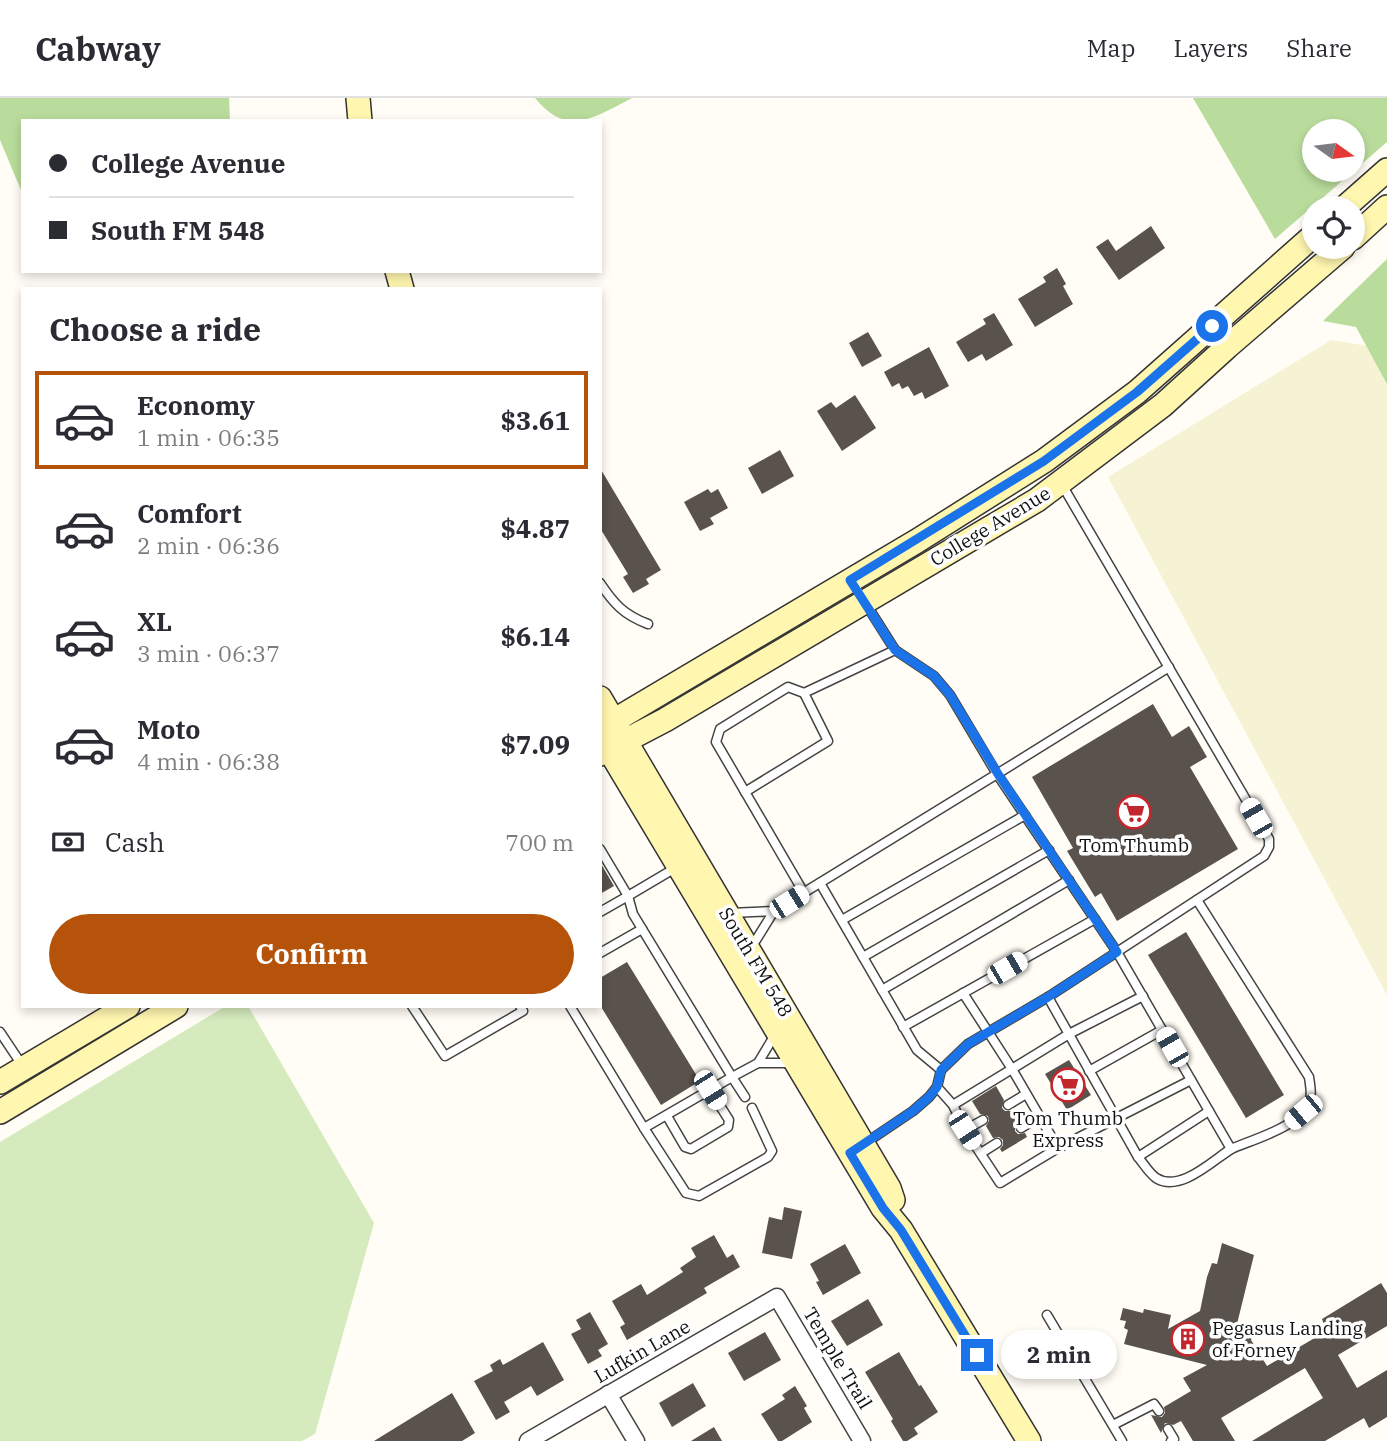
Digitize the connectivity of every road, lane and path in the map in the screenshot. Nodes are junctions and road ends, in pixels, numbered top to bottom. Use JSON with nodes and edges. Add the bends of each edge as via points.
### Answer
{"nodes":[{"id":1,"x":358,"y":98,"type":"edge"},
{"id":2,"x":360,"y":119,"type":"edge"},
{"id":3,"x":1387,"y":170,"type":"edge"},
{"id":4,"x":1358,"y":196,"type":"edge"},
{"id":5,"x":1387,"y":207,"type":"edge"},
{"id":6,"x":1365,"y":227,"type":"edge"},
{"id":7,"x":1302,"y":246,"type":"edge"},
{"id":8,"x":1289,"y":258,"type":"junction"},
{"id":9,"x":1329,"y":259,"type":"edge"},
{"id":10,"x":1307,"y":278,"type":"junction"},
{"id":11,"x":1061,"y":483,"type":"junction"},
{"id":12,"x":850,"y":580,"type":"junction"},
{"id":13,"x":602,"y":586,"type":"edge"},
{"id":14,"x":865,"y":602,"type":"junction"},
{"id":15,"x":648,"y":624,"type":"dead end"},
{"id":16,"x":895,"y":650,"type":"junction"},
{"id":17,"x":1169,"y":667,"type":"junction"},
{"id":18,"x":804,"y":693,"type":"junction"},
{"id":19,"x":602,"y":708,"type":"edge"},
{"id":20,"x":608,"y":738,"type":"edge"},
{"id":21,"x":998,"y":774,"type":"junction"},
{"id":22,"x":745,"y":792,"type":"junction"},
{"id":23,"x":1025,"y":815,"type":"junction"},
{"id":24,"x":1049,"y":850,"type":"junction"},
{"id":25,"x":602,"y":852,"type":"edge"},
{"id":26,"x":687,"y":862,"type":"junction"},
{"id":27,"x":1069,"y":880,"type":"junction"},
{"id":28,"x":820,"y":883,"type":"junction"},
{"id":29,"x":803,"y":893,"type":"junction"},
{"id":30,"x":628,"y":896,"type":"junction"},
{"id":31,"x":1197,"y":900,"type":"junction"},
{"id":32,"x":602,"y":911,"type":"edge"},
{"id":33,"x":774,"y":911,"type":"junction"},
{"id":34,"x":727,"y":913,"type":"junction"},
{"id":35,"x":1095,"y":919,"type":"junction"},
{"id":36,"x":842,"y":920,"type":"junction"},
{"id":37,"x":642,"y":929,"type":"junction"},
{"id":38,"x":749,"y":950,"type":"junction"},
{"id":39,"x":602,"y":952,"type":"edge"},
{"id":40,"x":1117,"y":952,"type":"junction"},
{"id":41,"x":863,"y":957,"type":"junction"},
{"id":42,"x":882,"y":990,"type":"junction"},
{"id":43,"x":964,"y":993,"type":"junction"},
{"id":44,"x":1143,"y":996,"type":"junction"},
{"id":45,"x":1048,"y":997,"type":"junction"},
{"id":46,"x":125,"y":1008,"type":"edge"},
{"id":47,"x":413,"y":1008,"type":"edge"},
{"id":48,"x":521,"y":1008,"type":"edge"},
{"id":49,"x":571,"y":1008,"type":"edge"},
{"id":50,"x":170,"y":1010,"type":"edge"},
{"id":51,"x":903,"y":1027,"type":"junction"},
{"id":52,"x":1162,"y":1030,"type":"junction"},
{"id":53,"x":0,"y":1032,"type":"edge"},
{"id":54,"x":777,"y":1033,"type":"junction"},
{"id":55,"x":987,"y":1033,"type":"junction"},
{"id":56,"x":1069,"y":1034,"type":"junction"},
{"id":57,"x":758,"y":1063,"type":"junction"},
{"id":58,"x":796,"y":1063,"type":"junction"},
{"id":59,"x":24,"y":1068,"type":"junction"},
{"id":60,"x":1012,"y":1069,"type":"junction"},
{"id":61,"x":941,"y":1070,"type":"junction"},
{"id":62,"x":1089,"y":1070,"type":"junction"},
{"id":63,"x":732,"y":1077,"type":"junction"},
{"id":64,"x":1191,"y":1080,"type":"junction"},
{"id":65,"x":0,"y":1082,"type":"edge"},
{"id":66,"x":937,"y":1087,"type":"junction"},
{"id":67,"x":710,"y":1090,"type":"junction"},
{"id":68,"x":35,"y":1091,"type":"junction"},
{"id":69,"x":1026,"y":1094,"type":"junction"},
{"id":70,"x":745,"y":1097,"type":"dead end"},
{"id":71,"x":953,"y":1105,"type":"junction"},
{"id":72,"x":1008,"y":1105,"type":"dead end"},
{"id":73,"x":752,"y":1108,"type":"dead end"},
{"id":74,"x":1209,"y":1111,"type":"junction"},
{"id":75,"x":0,"y":1112,"type":"edge"},
{"id":76,"x":667,"y":1116,"type":"junction"},
{"id":77,"x":1039,"y":1118,"type":"junction"},
{"id":78,"x":1115,"y":1118,"type":"junction"},
{"id":79,"x":983,"y":1120,"type":"dead end"},
{"id":80,"x":644,"y":1128,"type":"junction"},
{"id":81,"x":1021,"y":1128,"type":"dead end"},
{"id":82,"x":965,"y":1130,"type":"junction"},
{"id":83,"x":997,"y":1143,"type":"dead end"},
{"id":84,"x":1058,"y":1148,"type":"junction"},
{"id":85,"x":857,"y":1149,"type":"junction"},
{"id":86,"x":1231,"y":1149,"type":"junction"},
{"id":87,"x":981,"y":1153,"type":"junction"},
{"id":88,"x":1138,"y":1157,"type":"junction"},
{"id":89,"x":777,"y":1297,"type":"joint"},
{"id":90,"x":1047,"y":1315,"type":"dead end"},
{"id":91,"x":608,"y":1394,"type":"junction"},
{"id":92,"x":1159,"y":1411,"type":"dead end"},
{"id":93,"x":1113,"y":1425,"type":"junction"},
{"id":94,"x":1168,"y":1429,"type":"dead end"},
{"id":95,"x":528,"y":1441,"type":"edge"},
{"id":96,"x":636,"y":1441,"type":"edge"},
{"id":97,"x":862,"y":1441,"type":"edge"},
{"id":98,"x":1029,"y":1441,"type":"edge"},
{"id":99,"x":1122,"y":1441,"type":"edge"},
{"id":100,"x":1171,"y":1441,"type":"edge"}],
"edges":[{"from":1,"to":2,"type":"main road"},
{"from":3,"to":4,"type":"main road"},
{"from":5,"to":6,"type":"main road"},
{"from":7,"to":8,"type":"main road","name":"College Avenue"},
{"from":8,"to":10,"type":"main road"},
{"from":8,"to":12,"type":"main road","name":"College Avenue","via":[[1137,392],[1044,461]]},
{"from":9,"to":10,"type":"main road","name":"College Avenue"},
{"from":10,"to":11,"type":"main road","name":"College Avenue","via":[[1163,405]]},
{"from":11,"to":14,"type":"main road","name":"College Avenue"},
{"from":11,"to":17,"type":"lane"},
{"from":12,"to":14,"type":"lane"},
{"from":12,"to":20,"type":"main road","name":"College Avenue"},
{"from":13,"to":15,"type":"lane","via":[[614,604]]},
{"from":14,"to":16,"type":"lane"},
{"from":14,"to":20,"type":"main road","name":"College Avenue"},
{"from":16,"to":18,"type":"lane"},
{"from":16,"to":21,"type":"lane","via":[[934,676],[950,695]]},
{"from":17,"to":21,"type":"lane"},
{"from":17,"to":31,"type":"lane","via":[[1269,839],[1264,856]]},
{"from":18,"to":22,"type":"lane","via":[[828,741]]},
{"from":18,"to":22,"type":"lane","via":[[788,687],[720,729],[716,742]]},
{"from":19,"to":20,"type":"main road","name":"South FM 548"},
{"from":20,"to":26,"type":"main road","name":"South FM 548"},
{"from":21,"to":23,"type":"lane"},
{"from":21,"to":28,"type":"lane"},
{"from":22,"to":29,"type":"lane"},
{"from":23,"to":24,"type":"lane"},
{"from":23,"to":36,"type":"lane"},
{"from":24,"to":27,"type":"lane"},
{"from":24,"to":41,"type":"lane"},
{"from":25,"to":30,"type":"lane"},
{"from":26,"to":30,"type":"lane"},
{"from":26,"to":34,"type":"main road","name":"South FM 548"},
{"from":26,"to":54,"type":"main road","name":"South FM 548"},
{"from":27,"to":35,"type":"lane"},
{"from":27,"to":42,"type":"lane"},
{"from":28,"to":29,"type":"lane"},
{"from":28,"to":36,"type":"lane"},
{"from":29,"to":33,"type":"lane"},
{"from":30,"to":32,"type":"lane"},
{"from":30,"to":37,"type":"lane"},
{"from":31,"to":40,"type":"lane"},
{"from":31,"to":86,"type":"lane","via":[[1309,1077],[1310,1102],[1303,1112],[1289,1124]]},
{"from":33,"to":34,"type":"lane"},
{"from":33,"to":38,"type":"lane"},
{"from":34,"to":38,"type":"main road","name":"South FM 548"},
{"from":35,"to":40,"type":"lane"},
{"from":35,"to":43,"type":"lane"},
{"from":36,"to":41,"type":"lane"},
{"from":37,"to":39,"type":"lane"},
{"from":37,"to":63,"type":"lane"},
{"from":38,"to":85,"type":"main road","name":"South FM 548"},
{"from":40,"to":44,"type":"lane"},
{"from":40,"to":45,"type":"lane"},
{"from":41,"to":42,"type":"lane"},
{"from":42,"to":51,"type":"lane"},
{"from":43,"to":51,"type":"lane"},
{"from":43,"to":55,"type":"lane"},
{"from":44,"to":52,"type":"lane"},
{"from":44,"to":56,"type":"lane"},
{"from":45,"to":55,"type":"lane"},
{"from":45,"to":56,"type":"lane"},
{"from":46,"to":59,"type":"main road"},
{"from":47,"to":48,"type":"lane","via":[[444,1056]]},
{"from":49,"to":80,"type":"lane"},
{"from":50,"to":68,"type":"main road"},
{"from":51,"to":61,"type":"lane","via":[[917,1050]]},
{"from":52,"to":62,"type":"lane"},
{"from":52,"to":64,"type":"lane"},
{"from":53,"to":59,"type":"lane"},
{"from":54,"to":57,"type":"lane"},
{"from":54,"to":58,"type":"main road","name":"South FM 548"},
{"from":55,"to":60,"type":"lane"},
{"from":55,"to":61,"type":"lane"},
{"from":56,"to":60,"type":"lane"},
{"from":56,"to":62,"type":"lane"},
{"from":57,"to":58,"type":"lane"},
{"from":57,"to":63,"type":"lane"},
{"from":58,"to":85,"type":"main road","name":"South FM 548"},
{"from":59,"to":65,"type":"main road"},
{"from":59,"to":68,"type":"main road"},
{"from":60,"to":69,"type":"lane"},
{"from":60,"to":71,"type":"lane"},
{"from":61,"to":66,"type":"lane"},
{"from":62,"to":78,"type":"lane"},
{"from":63,"to":67,"type":"lane"},
{"from":63,"to":70,"type":"lane"},
{"from":64,"to":74,"type":"lane"},
{"from":64,"to":78,"type":"lane"},
{"from":66,"to":71,"type":"lane"},
{"from":66,"to":85,"type":"lane","via":[[913,1111]]},
{"from":67,"to":76,"type":"lane"},
{"from":67,"to":76,"type":"lane","via":[[729,1120],[728,1128],[691,1149],[685,1147]]},
{"from":68,"to":75,"type":"main road"},
{"from":69,"to":72,"type":"lane"},
{"from":69,"to":77,"type":"lane"},
{"from":71,"to":82,"type":"lane"},
{"from":73,"to":80,"type":"lane","via":[[772,1151],[699,1196],[686,1193]]},
{"from":74,"to":86,"type":"lane"},
{"from":74,"to":88,"type":"lane"},
{"from":76,"to":80,"type":"lane"},
{"from":77,"to":81,"type":"lane"},
{"from":77,"to":84,"type":"lane"},
{"from":78,"to":84,"type":"lane"},
{"from":78,"to":88,"type":"lane"},
{"from":79,"to":82,"type":"lane"},
{"from":82,"to":87,"type":"lane"},
{"from":83,"to":87,"type":"lane"},
{"from":84,"to":87,"type":"lane","via":[[1000,1183]]},
{"from":85,"to":98,"type":"main road","name":"South FM 548","via":[[883,1208],[901,1230]]},
{"from":86,"to":88,"type":"lane","via":[[1176,1182],[1154,1177]]},
{"from":89,"to":91,"type":"street","name":"Lufkin Lane"},
{"from":89,"to":97,"type":"street","name":"Temple Trail"},
{"from":90,"to":93,"type":"lane"},
{"from":91,"to":95,"type":"street","name":"Lufkin Lane"},
{"from":91,"to":96,"type":"street"},
{"from":92,"to":93,"type":"lane","via":[[1154,1404]]},
{"from":93,"to":99,"type":"lane"},
{"from":94,"to":100,"type":"lane"}]}
